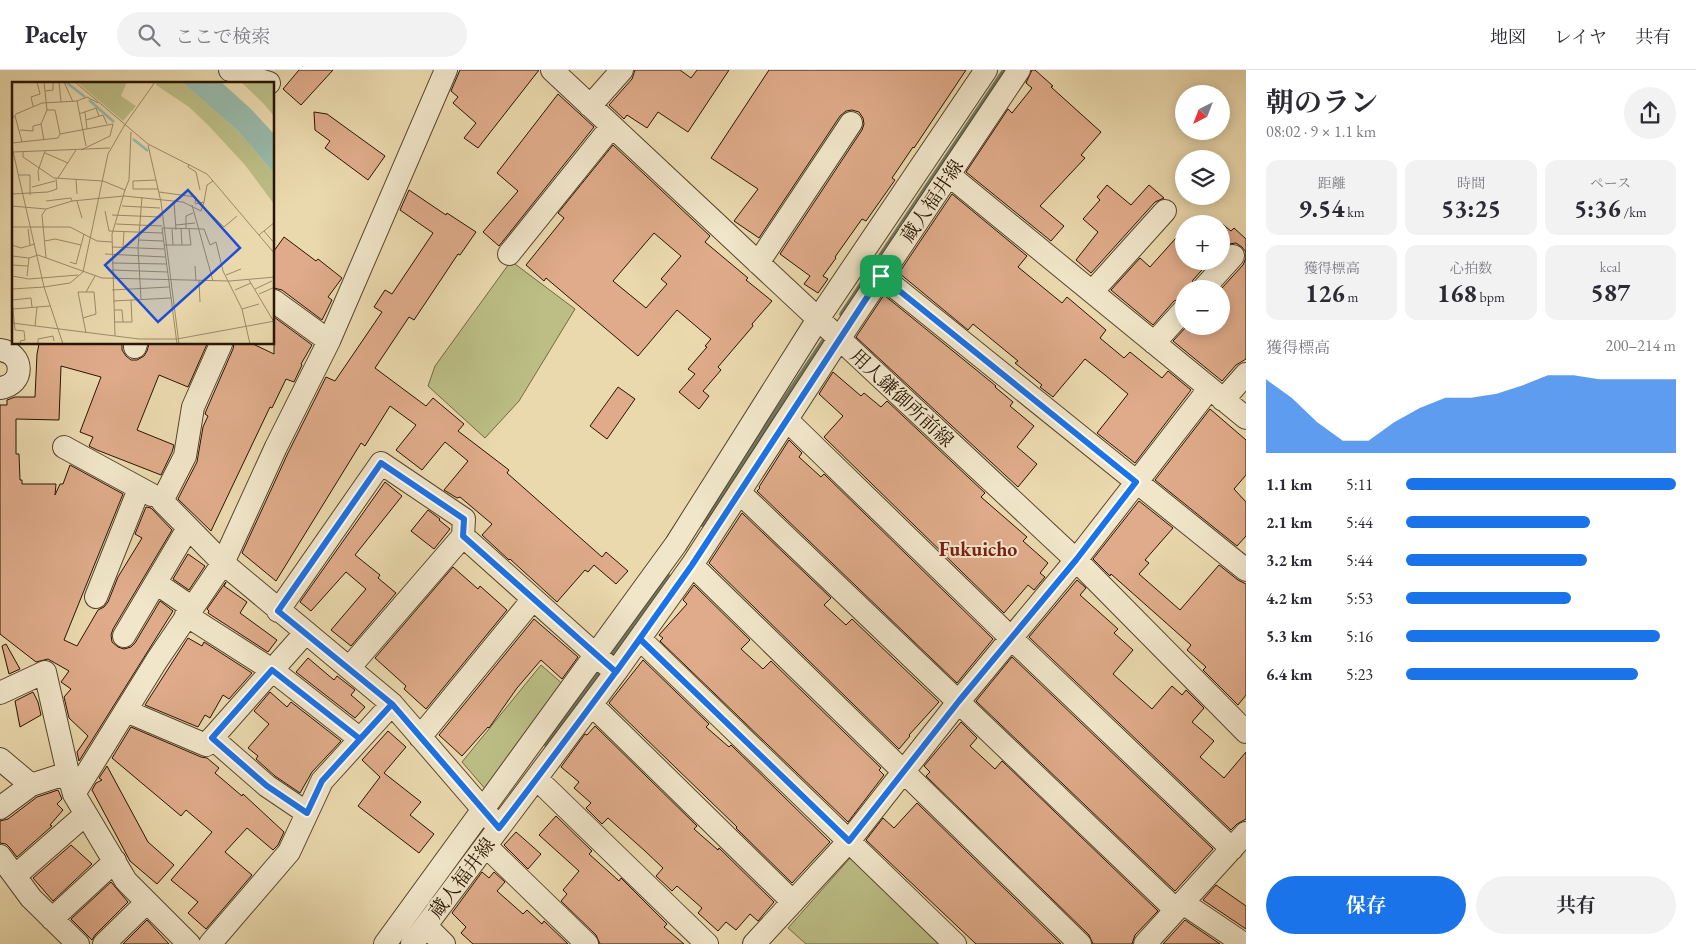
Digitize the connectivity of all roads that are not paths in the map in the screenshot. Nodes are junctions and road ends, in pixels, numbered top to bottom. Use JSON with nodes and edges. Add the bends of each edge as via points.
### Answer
{"nodes":[{"id":1,"x":230,"y":70,"type":"edge"},
{"id":2,"x":276,"y":70,"type":"edge"},
{"id":3,"x":446,"y":70,"type":"edge"},
{"id":4,"x":552,"y":70,"type":"edge"},
{"id":5,"x":622,"y":70,"type":"edge"},
{"id":6,"x":986,"y":70,"type":"edge"},
{"id":7,"x":1019,"y":70,"type":"edge"},
{"id":8,"x":263,"y":82,"type":"edge"},
{"id":9,"x":270,"y":82,"type":"edge"},
{"id":10,"x":590,"y":106,"type":"junction"},
{"id":11,"x":851,"y":123,"type":"dead end"},
{"id":12,"x":612,"y":126,"type":"junction"},
{"id":13,"x":948,"y":175,"type":"junction"},
{"id":14,"x":1165,"y":211,"type":"dead end"},
{"id":15,"x":509,"y":254,"type":"dead end"},
{"id":16,"x":1233,"y":256,"type":"dead end"},
{"id":17,"x":758,"y":263,"type":"junction"},
{"id":18,"x":881,"y":276,"type":"junction"},
{"id":19,"x":1211,"y":280,"type":"edge"},
{"id":20,"x":1092,"y":292,"type":"junction"},
{"id":21,"x":275,"y":302,"type":"edge"},
{"id":22,"x":818,"y":319,"type":"junction"},
{"id":23,"x":1175,"y":320,"type":"edge"},
{"id":24,"x":839,"y":339,"type":"junction"},
{"id":25,"x":329,"y":342,"type":"junction"},
{"id":26,"x":1154,"y":343,"type":"junction"},
{"id":27,"x":221,"y":345,"type":"edge"},
{"id":28,"x":0,"y":350,"type":"edge"},
{"id":29,"x":1246,"y":374,"type":"edge"},
{"id":30,"x":0,"y":388,"type":"edge"},
{"id":31,"x":1216,"y":394,"type":"junction"},
{"id":32,"x":1246,"y":418,"type":"edge"},
{"id":33,"x":787,"y":420,"type":"junction"},
{"id":34,"x":64,"y":447,"type":"dead end"},
{"id":35,"x":1136,"y":482,"type":"junction"},
{"id":36,"x":139,"y":489,"type":"junction"},
{"id":37,"x":740,"y":493,"type":"junction"},
{"id":38,"x":162,"y":501,"type":"junction"},
{"id":39,"x":188,"y":528,"type":"junction"},
{"id":40,"x":463,"y":536,"type":"junction"},
{"id":41,"x":1076,"y":560,"type":"junction"},
{"id":42,"x":223,"y":563,"type":"junction"},
{"id":43,"x":1243,"y":563,"type":"edge"},
{"id":44,"x":692,"y":565,"type":"junction"},
{"id":45,"x":156,"y":583,"type":"junction"},
{"id":46,"x":96,"y":597,"type":"dead end"},
{"id":47,"x":533,"y":599,"type":"junction"},
{"id":48,"x":188,"y":611,"type":"junction"},
{"id":49,"x":278,"y":611,"type":"junction"},
{"id":50,"x":306,"y":632,"type":"junction"},
{"id":51,"x":124,"y":636,"type":"dead end"},
{"id":52,"x":1011,"y":638,"type":"junction"},
{"id":53,"x":640,"y":639,"type":"junction"},
{"id":54,"x":606,"y":664,"type":"junction"},
{"id":55,"x":349,"y":668,"type":"junction"},
{"id":56,"x":272,"y":670,"type":"junction"},
{"id":57,"x":0,"y":693,"type":"edge"},
{"id":58,"x":959,"y":701,"type":"junction"},
{"id":59,"x":392,"y":704,"type":"junction"},
{"id":60,"x":592,"y":705,"type":"junction"},
{"id":61,"x":126,"y":711,"type":"junction"},
{"id":62,"x":1246,"y":732,"type":"edge"},
{"id":63,"x":420,"y":737,"type":"junction"},
{"id":64,"x":212,"y":738,"type":"junction"},
{"id":65,"x":360,"y":739,"type":"junction"},
{"id":66,"x":0,"y":759,"type":"edge"},
{"id":67,"x":904,"y":772,"type":"junction"},
{"id":68,"x":537,"y":779,"type":"junction"},
{"id":69,"x":71,"y":784,"type":"junction"},
{"id":70,"x":31,"y":785,"type":"junction"},
{"id":71,"x":0,"y":808,"type":"edge"},
{"id":72,"x":483,"y":810,"type":"junction"},
{"id":73,"x":307,"y":813,"type":"junction"},
{"id":74,"x":86,"y":814,"type":"junction"},
{"id":75,"x":499,"y":828,"type":"junction"},
{"id":76,"x":849,"y":841,"type":"junction"},
{"id":77,"x":1239,"y":841,"type":"edge"},
{"id":78,"x":487,"y":846,"type":"junction"},
{"id":79,"x":0,"y":856,"type":"edge"},
{"id":80,"x":115,"y":861,"type":"junction"},
{"id":81,"x":15,"y":876,"type":"junction"},
{"id":82,"x":147,"y":902,"type":"junction"},
{"id":83,"x":793,"y":902,"type":"junction"},
{"id":84,"x":1179,"y":907,"type":"junction"},
{"id":85,"x":52,"y":919,"type":"junction"},
{"id":86,"x":426,"y":926,"type":"junction"},
{"id":87,"x":78,"y":944,"type":"edge"},
{"id":88,"x":104,"y":944,"type":"edge"},
{"id":89,"x":189,"y":944,"type":"edge"},
{"id":90,"x":210,"y":944,"type":"edge"},
{"id":91,"x":384,"y":944,"type":"edge"},
{"id":92,"x":412,"y":944,"type":"edge"},
{"id":93,"x":444,"y":944,"type":"edge"},
{"id":94,"x":587,"y":944,"type":"edge"},
{"id":95,"x":707,"y":944,"type":"edge"},
{"id":96,"x":754,"y":944,"type":"edge"},
{"id":97,"x":955,"y":944,"type":"edge"},
{"id":98,"x":1080,"y":944,"type":"edge"},
{"id":99,"x":1145,"y":944,"type":"edge"},
{"id":100,"x":1244,"y":944,"type":"edge"}],
"edges":[{"from":1,"to":8,"type":"street"},
{"from":2,"to":9,"type":"street"},
{"from":3,"to":25,"type":"street"},
{"from":4,"to":10,"type":"street","name":"用人鎌御所前線"},
{"from":5,"to":10,"type":"street"},
{"from":6,"to":22,"type":"street"},
{"from":7,"to":13,"type":"street","name":"蔵人福井線"},
{"from":10,"to":12,"type":"street","name":"用人鎌御所前線"},
{"from":11,"to":17,"type":"street"},
{"from":12,"to":15,"type":"street"},
{"from":12,"to":17,"type":"street","name":"用人鎌御所前線"},
{"from":13,"to":18,"type":"street","name":"蔵人福井線"},
{"from":13,"to":20,"type":"street"},
{"from":14,"to":20,"type":"street"},
{"from":16,"to":19,"type":"street"},
{"from":17,"to":22,"type":"street","name":"用人鎌御所前線"},
{"from":18,"to":24,"type":"street","name":"蔵人福井線"},
{"from":18,"to":35,"type":"street"},
{"from":20,"to":26,"type":"street"},
{"from":21,"to":25,"type":"street"},
{"from":22,"to":24,"type":"street","name":"用人鎌御所前線"},
{"from":22,"to":54,"type":"street","via":[[676,544]]},
{"from":23,"to":26,"type":"street"},
{"from":24,"to":33,"type":"street","name":"蔵人福井線"},
{"from":24,"to":41,"type":"street","name":"用人鎌御所前線"},
{"from":25,"to":42,"type":"street"},
{"from":26,"to":31,"type":"street"},
{"from":27,"to":38,"type":"street","via":[[193,407],[185,456]]},
{"from":28,"to":30,"type":"street","via":[[12,354],[19,366],[13,382]]},
{"from":29,"to":31,"type":"street"},
{"from":31,"to":32,"type":"street"},
{"from":31,"to":35,"type":"street"},
{"from":33,"to":37,"type":"street","name":"蔵人福井線"},
{"from":33,"to":52,"type":"street"},
{"from":34,"to":36,"type":"street"},
{"from":35,"to":41,"type":"street"},
{"from":35,"to":43,"type":"street"},
{"from":36,"to":38,"type":"street"},
{"from":36,"to":46,"type":"street"},
{"from":37,"to":44,"type":"street","name":"蔵人福井線"},
{"from":37,"to":58,"type":"street"},
{"from":38,"to":39,"type":"street"},
{"from":39,"to":42,"type":"street"},
{"from":39,"to":45,"type":"street"},
{"from":40,"to":47,"type":"street"},
{"from":40,"to":49,"type":"street","via":[[464,519],[381,463]]},
{"from":40,"to":55,"type":"street"},
{"from":41,"to":52,"type":"street"},
{"from":41,"to":62,"type":"street","name":"用人鎌御所前線"},
{"from":42,"to":48,"type":"street"},
{"from":42,"to":49,"type":"street"},
{"from":44,"to":53,"type":"street","name":"蔵人福井線"},
{"from":44,"to":67,"type":"street"},
{"from":45,"to":48,"type":"street"},
{"from":45,"to":51,"type":"street"},
{"from":47,"to":54,"type":"street"},
{"from":47,"to":63,"type":"street"},
{"from":48,"to":56,"type":"street"},
{"from":48,"to":61,"type":"street"},
{"from":49,"to":50,"type":"street"},
{"from":50,"to":55,"type":"street"},
{"from":50,"to":56,"type":"street"},
{"from":52,"to":58,"type":"street"},
{"from":52,"to":77,"type":"street"},
{"from":53,"to":54,"type":"street","name":"蔵人福井線"},
{"from":53,"to":76,"type":"street"},
{"from":54,"to":60,"type":"street","name":"蔵人福井線"},
{"from":54,"to":72,"type":"street"},
{"from":55,"to":59,"type":"street"},
{"from":56,"to":64,"type":"street"},
{"from":56,"to":65,"type":"street"},
{"from":57,"to":69,"type":"street","via":[[45,672]]},
{"from":58,"to":67,"type":"street"},
{"from":58,"to":84,"type":"street"},
{"from":59,"to":63,"type":"street"},
{"from":59,"to":65,"type":"street"},
{"from":60,"to":68,"type":"street","name":"蔵人福井線"},
{"from":60,"to":83,"type":"street"},
{"from":61,"to":64,"type":"street","via":[[206,745]]},
{"from":61,"to":69,"type":"street"},
{"from":63,"to":72,"type":"street"},
{"from":64,"to":73,"type":"street","via":[[267,786]]},
{"from":65,"to":73,"type":"street","via":[[322,781]]},
{"from":66,"to":70,"type":"street"},
{"from":67,"to":76,"type":"street"},
{"from":67,"to":98,"type":"street"},
{"from":68,"to":75,"type":"street","name":"蔵人福井線"},
{"from":68,"to":95,"type":"street"},
{"from":69,"to":70,"type":"street"},
{"from":69,"to":74,"type":"street"},
{"from":70,"to":71,"type":"street"},
{"from":72,"to":75,"type":"street"},
{"from":72,"to":91,"type":"street"},
{"from":73,"to":90,"type":"street","via":[[290,852]]},
{"from":74,"to":80,"type":"street"},
{"from":74,"to":81,"type":"street"},
{"from":75,"to":78,"type":"street","name":"蔵人福井線"},
{"from":76,"to":83,"type":"street"},
{"from":76,"to":97,"type":"street"},
{"from":77,"to":84,"type":"street"},
{"from":78,"to":86,"type":"street","name":"蔵人福井線"},
{"from":78,"to":94,"type":"street"},
{"from":79,"to":81,"type":"street"},
{"from":80,"to":82,"type":"street","via":[[126,880]]},
{"from":80,"to":85,"type":"street"},
{"from":81,"to":85,"type":"street"},
{"from":82,"to":88,"type":"street"},
{"from":82,"to":89,"type":"street"},
{"from":83,"to":96,"type":"street"},
{"from":84,"to":99,"type":"street"},
{"from":84,"to":100,"type":"street"},
{"from":85,"to":87,"type":"street"},
{"from":86,"to":92,"type":"street","name":"蔵人福井線"},
{"from":86,"to":93,"type":"street"}]}
